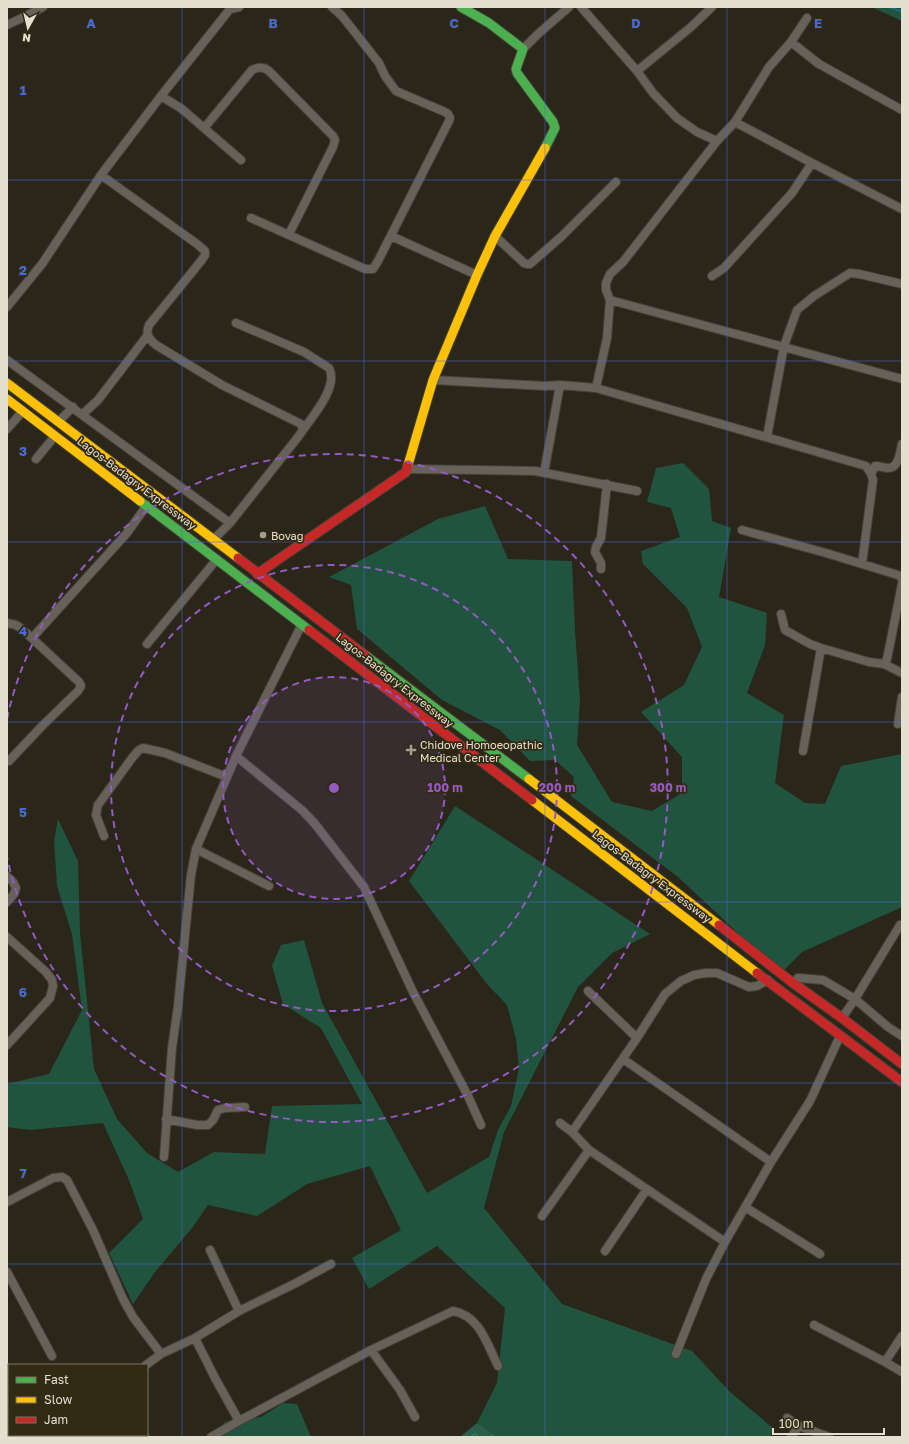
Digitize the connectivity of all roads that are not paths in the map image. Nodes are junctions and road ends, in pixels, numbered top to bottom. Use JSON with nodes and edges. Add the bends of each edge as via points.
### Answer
{"nodes":[{"id":1,"x":43,"y":7,"type":"edge"},
{"id":2,"x":332,"y":7,"type":"edge"},
{"id":3,"x":461,"y":7,"type":"edge"},
{"id":4,"x":569,"y":7,"type":"edge"},
{"id":5,"x":581,"y":7,"type":"edge"},
{"id":6,"x":712,"y":7,"type":"edge"},
{"id":7,"x":233,"y":8,"type":"edge"},
{"id":8,"x":807,"y":18,"type":"dead end"},
{"id":9,"x":7,"y":25,"type":"edge"},
{"id":10,"x":791,"y":42,"type":"junction"},
{"id":11,"x":523,"y":48,"type":"junction"},
{"id":12,"x":637,"y":71,"type":"junction"},
{"id":13,"x":161,"y":96,"type":"junction"},
{"id":14,"x":902,"y":110,"type":"edge"},
{"id":15,"x":735,"y":122,"type":"junction"},
{"id":16,"x":205,"y":127,"type":"junction"},
{"id":17,"x":717,"y":141,"type":"junction"},
{"id":18,"x":241,"y":160,"type":"dead end"},
{"id":19,"x":812,"y":163,"type":"junction"},
{"id":20,"x":102,"y":175,"type":"junction"},
{"id":21,"x":616,"y":182,"type":"dead end"},
{"id":22,"x":902,"y":209,"type":"edge"},
{"id":23,"x":251,"y":218,"type":"dead end"},
{"id":24,"x":289,"y":234,"type":"junction"},
{"id":25,"x":391,"y":236,"type":"junction"},
{"id":26,"x":495,"y":236,"type":"junction"},
{"id":27,"x":477,"y":275,"type":"junction"},
{"id":28,"x":712,"y":276,"type":"dead end"},
{"id":29,"x":902,"y":284,"type":"edge"},
{"id":30,"x":610,"y":300,"type":"junction"},
{"id":31,"x":7,"y":307,"type":"edge"},
{"id":32,"x":236,"y":323,"type":"dead end"},
{"id":33,"x":147,"y":336,"type":"junction"},
{"id":34,"x":784,"y":346,"type":"junction"},
{"id":35,"x":7,"y":360,"type":"edge"},
{"id":36,"x":902,"y":379,"type":"edge"},
{"id":37,"x":432,"y":380,"type":"junction"},
{"id":38,"x":7,"y":383,"type":"edge"},
{"id":39,"x":560,"y":385,"type":"junction"},
{"id":40,"x":596,"y":388,"type":"junction"},
{"id":41,"x":7,"y":399,"type":"edge"},
{"id":42,"x":72,"y":407,"type":"junction"},
{"id":43,"x":23,"y":411,"type":"junction"},
{"id":44,"x":83,"y":414,"type":"junction"},
{"id":45,"x":58,"y":422,"type":"junction"},
{"id":46,"x":7,"y":429,"type":"edge"},
{"id":47,"x":303,"y":430,"type":"junction"},
{"id":48,"x":55,"y":436,"type":"junction"},
{"id":49,"x":767,"y":437,"type":"junction"},
{"id":50,"x":902,"y":444,"type":"edge"},
{"id":51,"x":36,"y":459,"type":"dead end"},
{"id":52,"x":407,"y":468,"type":"junction"},
{"id":53,"x":544,"y":472,"type":"junction"},
{"id":54,"x":871,"y":474,"type":"junction"},
{"id":55,"x":607,"y":484,"type":"junction"},
{"id":56,"x":637,"y":491,"type":"dead end"},
{"id":57,"x":147,"y":505,"type":"junction"},
{"id":58,"x":230,"y":523,"type":"junction"},
{"id":59,"x":742,"y":530,"type":"dead end"},
{"id":60,"x":213,"y":540,"type":"junction"},
{"id":61,"x":217,"y":559,"type":"junction"},
{"id":62,"x":862,"y":564,"type":"junction"},
{"id":63,"x":601,"y":569,"type":"dead end"},
{"id":64,"x":257,"y":574,"type":"junction"},
{"id":65,"x":902,"y":580,"type":"edge"},
{"id":66,"x":902,"y":584,"type":"edge"},
{"id":67,"x":781,"y":614,"type":"dead end"},
{"id":68,"x":7,"y":623,"type":"edge"},
{"id":69,"x":302,"y":624,"type":"junction"},
{"id":70,"x":32,"y":638,"type":"junction"},
{"id":71,"x":147,"y":644,"type":"dead end"},
{"id":72,"x":822,"y":648,"type":"junction"},
{"id":73,"x":884,"y":664,"type":"junction"},
{"id":74,"x":902,"y":673,"type":"edge"},
{"id":75,"x":902,"y":697,"type":"edge"},
{"id":76,"x":898,"y":724,"type":"dead end"},
{"id":77,"x":803,"y":751,"type":"dead end"},
{"id":78,"x":236,"y":756,"type":"junction"},
{"id":79,"x":9,"y":761,"type":"dead end"},
{"id":80,"x":227,"y":777,"type":"junction"},
{"id":81,"x":104,"y":836,"type":"dead end"},
{"id":82,"x":196,"y":849,"type":"junction"},
{"id":83,"x":7,"y":876,"type":"edge"},
{"id":84,"x":268,"y":886,"type":"dead end"},
{"id":85,"x":7,"y":902,"type":"edge"},
{"id":86,"x":900,"y":925,"type":"dead end"},
{"id":87,"x":7,"y":936,"type":"edge"},
{"id":88,"x":768,"y":980,"type":"junction"},
{"id":89,"x":793,"y":983,"type":"junction"},
{"id":90,"x":588,"y":990,"type":"dead end"},
{"id":91,"x":855,"y":999,"type":"junction"},
{"id":92,"x":842,"y":1018,"type":"junction"},
{"id":93,"x":840,"y":1036,"type":"junction"},
{"id":94,"x":902,"y":1036,"type":"edge"},
{"id":95,"x":637,"y":1038,"type":"junction"},
{"id":96,"x":7,"y":1045,"type":"edge"},
{"id":97,"x":623,"y":1059,"type":"junction"},
{"id":98,"x":902,"y":1064,"type":"edge"},
{"id":99,"x":902,"y":1082,"type":"edge"},
{"id":100,"x":245,"y":1107,"type":"dead end"},
{"id":101,"x":166,"y":1119,"type":"junction"},
{"id":102,"x":560,"y":1123,"type":"dead end"},
{"id":103,"x":480,"y":1125,"type":"dead end"},
{"id":104,"x":572,"y":1132,"type":"junction"},
{"id":105,"x":589,"y":1150,"type":"junction"},
{"id":106,"x":164,"y":1157,"type":"dead end"},
{"id":107,"x":771,"y":1162,"type":"junction"},
{"id":108,"x":647,"y":1189,"type":"junction"},
{"id":109,"x":7,"y":1202,"type":"edge"},
{"id":110,"x":745,"y":1207,"type":"junction"},
{"id":111,"x":542,"y":1216,"type":"dead end"},
{"id":112,"x":725,"y":1242,"type":"junction"},
{"id":113,"x":210,"y":1250,"type":"dead end"},
{"id":114,"x":605,"y":1251,"type":"dead end"},
{"id":115,"x":820,"y":1254,"type":"dead end"},
{"id":116,"x":331,"y":1264,"type":"dead end"},
{"id":117,"x":7,"y":1272,"type":"edge"},
{"id":118,"x":239,"y":1311,"type":"junction"},
{"id":119,"x":814,"y":1325,"type":"dead end"},
{"id":120,"x":902,"y":1336,"type":"edge"},
{"id":121,"x":195,"y":1338,"type":"junction"},
{"id":122,"x":371,"y":1350,"type":"junction"},
{"id":123,"x":161,"y":1354,"type":"junction"},
{"id":124,"x":676,"y":1354,"type":"dead end"},
{"id":125,"x":52,"y":1356,"type":"dead end"},
{"id":126,"x":885,"y":1362,"type":"junction"},
{"id":127,"x":147,"y":1364,"type":"edge"},
{"id":128,"x":498,"y":1366,"type":"dead end"},
{"id":129,"x":902,"y":1372,"type":"edge"},
{"id":130,"x":415,"y":1417,"type":"dead end"},
{"id":131,"x":787,"y":1418,"type":"dead end"},
{"id":132,"x":239,"y":1421,"type":"junction"},
{"id":133,"x":799,"y":1426,"type":"junction"},
{"id":134,"x":211,"y":1437,"type":"edge"},
{"id":135,"x":791,"y":1437,"type":"edge"},
{"id":136,"x":829,"y":1437,"type":"edge"}],
"edges":[{"from":1,"to":9,"type":"street"},
{"from":2,"to":25,"type":"street","via":[[379,63],[396,91],[445,112],[450,118]]},
{"from":3,"to":11,"type":"main road"},
{"from":4,"to":11,"type":"street"},
{"from":5,"to":12,"type":"street"},
{"from":6,"to":12,"type":"street"},
{"from":7,"to":13,"type":"street"},
{"from":8,"to":10,"type":"street"},
{"from":10,"to":14,"type":"street","via":[[819,64]]},
{"from":10,"to":15,"type":"street","via":[[769,67]]},
{"from":11,"to":26,"type":"main road","via":[[517,73],[555,128]]},
{"from":12,"to":17,"type":"street","via":[[653,93],[677,118],[697,132]]},
{"from":13,"to":16,"type":"street"},
{"from":13,"to":20,"type":"street"},
{"from":15,"to":17,"type":"street"},
{"from":15,"to":19,"type":"street"},
{"from":16,"to":18,"type":"street"},
{"from":16,"to":24,"type":"street","via":[[252,70],[260,67],[269,71],[333,136],[334,143]]},
{"from":17,"to":30,"type":"street","via":[[623,262],[610,274],[606,283]]},
{"from":19,"to":22,"type":"street"},
{"from":19,"to":28,"type":"street","via":[[792,193],[724,268]]},
{"from":20,"to":31,"type":"street","via":[[42,264]]},
{"from":20,"to":33,"type":"street","via":[[205,251],[201,261],[148,325]]},
{"from":21,"to":26,"type":"street","via":[[530,264],[524,263]]},
{"from":23,"to":24,"type":"street"},
{"from":24,"to":25,"type":"street","via":[[368,269],[375,267]]},
{"from":25,"to":27,"type":"street"},
{"from":26,"to":27,"type":"main road"},
{"from":27,"to":37,"type":"main road"},
{"from":29,"to":34,"type":"street","via":[[859,274],[847,274],[799,307]]},
{"from":30,"to":34,"type":"street"},
{"from":30,"to":40,"type":"street","via":[[607,338]]},
{"from":32,"to":47,"type":"street","via":[[304,352],[329,368],[332,378],[330,386],[319,408]]},
{"from":33,"to":44,"type":"street","via":[[98,400]]},
{"from":33,"to":47,"type":"street","via":[[156,345],[222,385],[301,424]]},
{"from":34,"to":36,"type":"street"},
{"from":34,"to":49,"type":"street"},
{"from":35,"to":42,"type":"street"},
{"from":37,"to":39,"type":"street"},
{"from":37,"to":52,"type":"main road"},
{"from":38,"to":45,"type":"main road","name":"Lagos-Badagry Expressway"},
{"from":39,"to":40,"type":"street"},
{"from":39,"to":53,"type":"street"},
{"from":40,"to":49,"type":"street"},
{"from":41,"to":43,"type":"main road","name":"Lagos-Badagry Expressway"},
{"from":42,"to":44,"type":"street"},
{"from":42,"to":45,"type":"street"},
{"from":43,"to":46,"type":"street"},
{"from":43,"to":48,"type":"main road","name":"Lagos-Badagry Expressway"},
{"from":44,"to":58,"type":"street"},
{"from":45,"to":60,"type":"main road","name":"Lagos-Badagry Expressway"},
{"from":47,"to":58,"type":"street"},
{"from":48,"to":51,"type":"street"},
{"from":48,"to":57,"type":"main road","name":"Lagos-Badagry Expressway"},
{"from":49,"to":54,"type":"street","via":[[866,466]]},
{"from":50,"to":54,"type":"street","via":[[895,465],[888,468],[875,466]]},
{"from":52,"to":53,"type":"street"},
{"from":52,"to":64,"type":"main road","via":[[403,475]]},
{"from":53,"to":55,"type":"street"},
{"from":54,"to":62,"type":"street","via":[[871,504]]},
{"from":55,"to":56,"type":"street"},
{"from":55,"to":63,"type":"street","via":[[601,538],[595,552]]},
{"from":57,"to":61,"type":"main road","name":"Lagos-Badagry Expressway"},
{"from":57,"to":70,"type":"street","via":[[127,533]]},
{"from":58,"to":60,"type":"street"},
{"from":59,"to":62,"type":"street"},
{"from":60,"to":64,"type":"main road","name":"Lagos-Badagry Expressway"},
{"from":61,"to":69,"type":"main road","name":"Lagos-Badagry Expressway"},
{"from":61,"to":71,"type":"street"},
{"from":62,"to":65,"type":"street","via":[[898,574]]},
{"from":64,"to":89,"type":"main road","name":"Lagos-Badagry Expressway"},
{"from":66,"to":73,"type":"street"},
{"from":67,"to":72,"type":"street","via":[[785,630]]},
{"from":68,"to":70,"type":"street","via":[[16,625]]},
{"from":69,"to":78,"type":"street"},
{"from":69,"to":88,"type":"main road","name":"Lagos-Badagry Expressway"},
{"from":70,"to":79,"type":"street","via":[[79,682],[80,688]]},
{"from":72,"to":73,"type":"street"},
{"from":72,"to":77,"type":"street"},
{"from":73,"to":74,"type":"street"},
{"from":75,"to":76,"type":"street"},
{"from":78,"to":80,"type":"street"},
{"from":78,"to":103,"type":"street","via":[[315,824],[364,887]]},
{"from":80,"to":81,"type":"street","via":[[165,753],[143,748],[132,758],[98,805],[96,815]]},
{"from":80,"to":82,"type":"street"},
{"from":82,"to":84,"type":"street"},
{"from":82,"to":101,"type":"street","via":[[191,875]]},
{"from":83,"to":85,"type":"street","via":[[16,888]]},
{"from":86,"to":91,"type":"street"},
{"from":87,"to":96,"type":"street","via":[[46,972],[53,986],[50,998]]},
{"from":88,"to":93,"type":"main road","name":"Lagos-Badagry Expressway"},
{"from":88,"to":95,"type":"street","via":[[748,987],[716,973],[694,975],[681,981],[665,994]]},
{"from":89,"to":91,"type":"street","via":[[798,978],[823,980]]},
{"from":89,"to":92,"type":"main road","name":"Lagos-Badagry Expressway"},
{"from":90,"to":95,"type":"street"},
{"from":91,"to":92,"type":"street"},
{"from":91,"to":94,"type":"street","via":[[888,1028]]},
{"from":92,"to":98,"type":"main road","name":"Lagos-Badagry Expressway"},
{"from":93,"to":99,"type":"main road","name":"Lagos-Badagry Expressway"},
{"from":93,"to":107,"type":"street","via":[[810,1101]]},
{"from":95,"to":97,"type":"street"},
{"from":97,"to":104,"type":"street"},
{"from":97,"to":107,"type":"street"},
{"from":100,"to":101,"type":"street","via":[[221,1108],[208,1125]]},
{"from":101,"to":106,"type":"street"},
{"from":102,"to":104,"type":"street"},
{"from":104,"to":105,"type":"street"},
{"from":105,"to":108,"type":"street"},
{"from":105,"to":111,"type":"street"},
{"from":107,"to":110,"type":"street"},
{"from":108,"to":112,"type":"street"},
{"from":108,"to":114,"type":"street"},
{"from":109,"to":123,"type":"street","via":[[53,1178],[67,1180],[93,1230],[123,1300]]},
{"from":110,"to":112,"type":"street"},
{"from":110,"to":115,"type":"street"},
{"from":112,"to":124,"type":"street","via":[[706,1279]]},
{"from":113,"to":118,"type":"street"},
{"from":116,"to":118,"type":"street"},
{"from":117,"to":125,"type":"street"},
{"from":118,"to":121,"type":"street"},
{"from":119,"to":126,"type":"street"},
{"from":120,"to":126,"type":"street"},
{"from":121,"to":123,"type":"street"},
{"from":121,"to":132,"type":"street"},
{"from":122,"to":128,"type":"street","via":[[453,1312],[466,1315],[478,1326]]},
{"from":122,"to":130,"type":"street","via":[[400,1390]]},
{"from":122,"to":132,"type":"street"},
{"from":123,"to":127,"type":"street"},
{"from":126,"to":129,"type":"street"},
{"from":131,"to":133,"type":"street"},
{"from":132,"to":134,"type":"street"},
{"from":133,"to":135,"type":"street"},
{"from":133,"to":136,"type":"street"}]}
